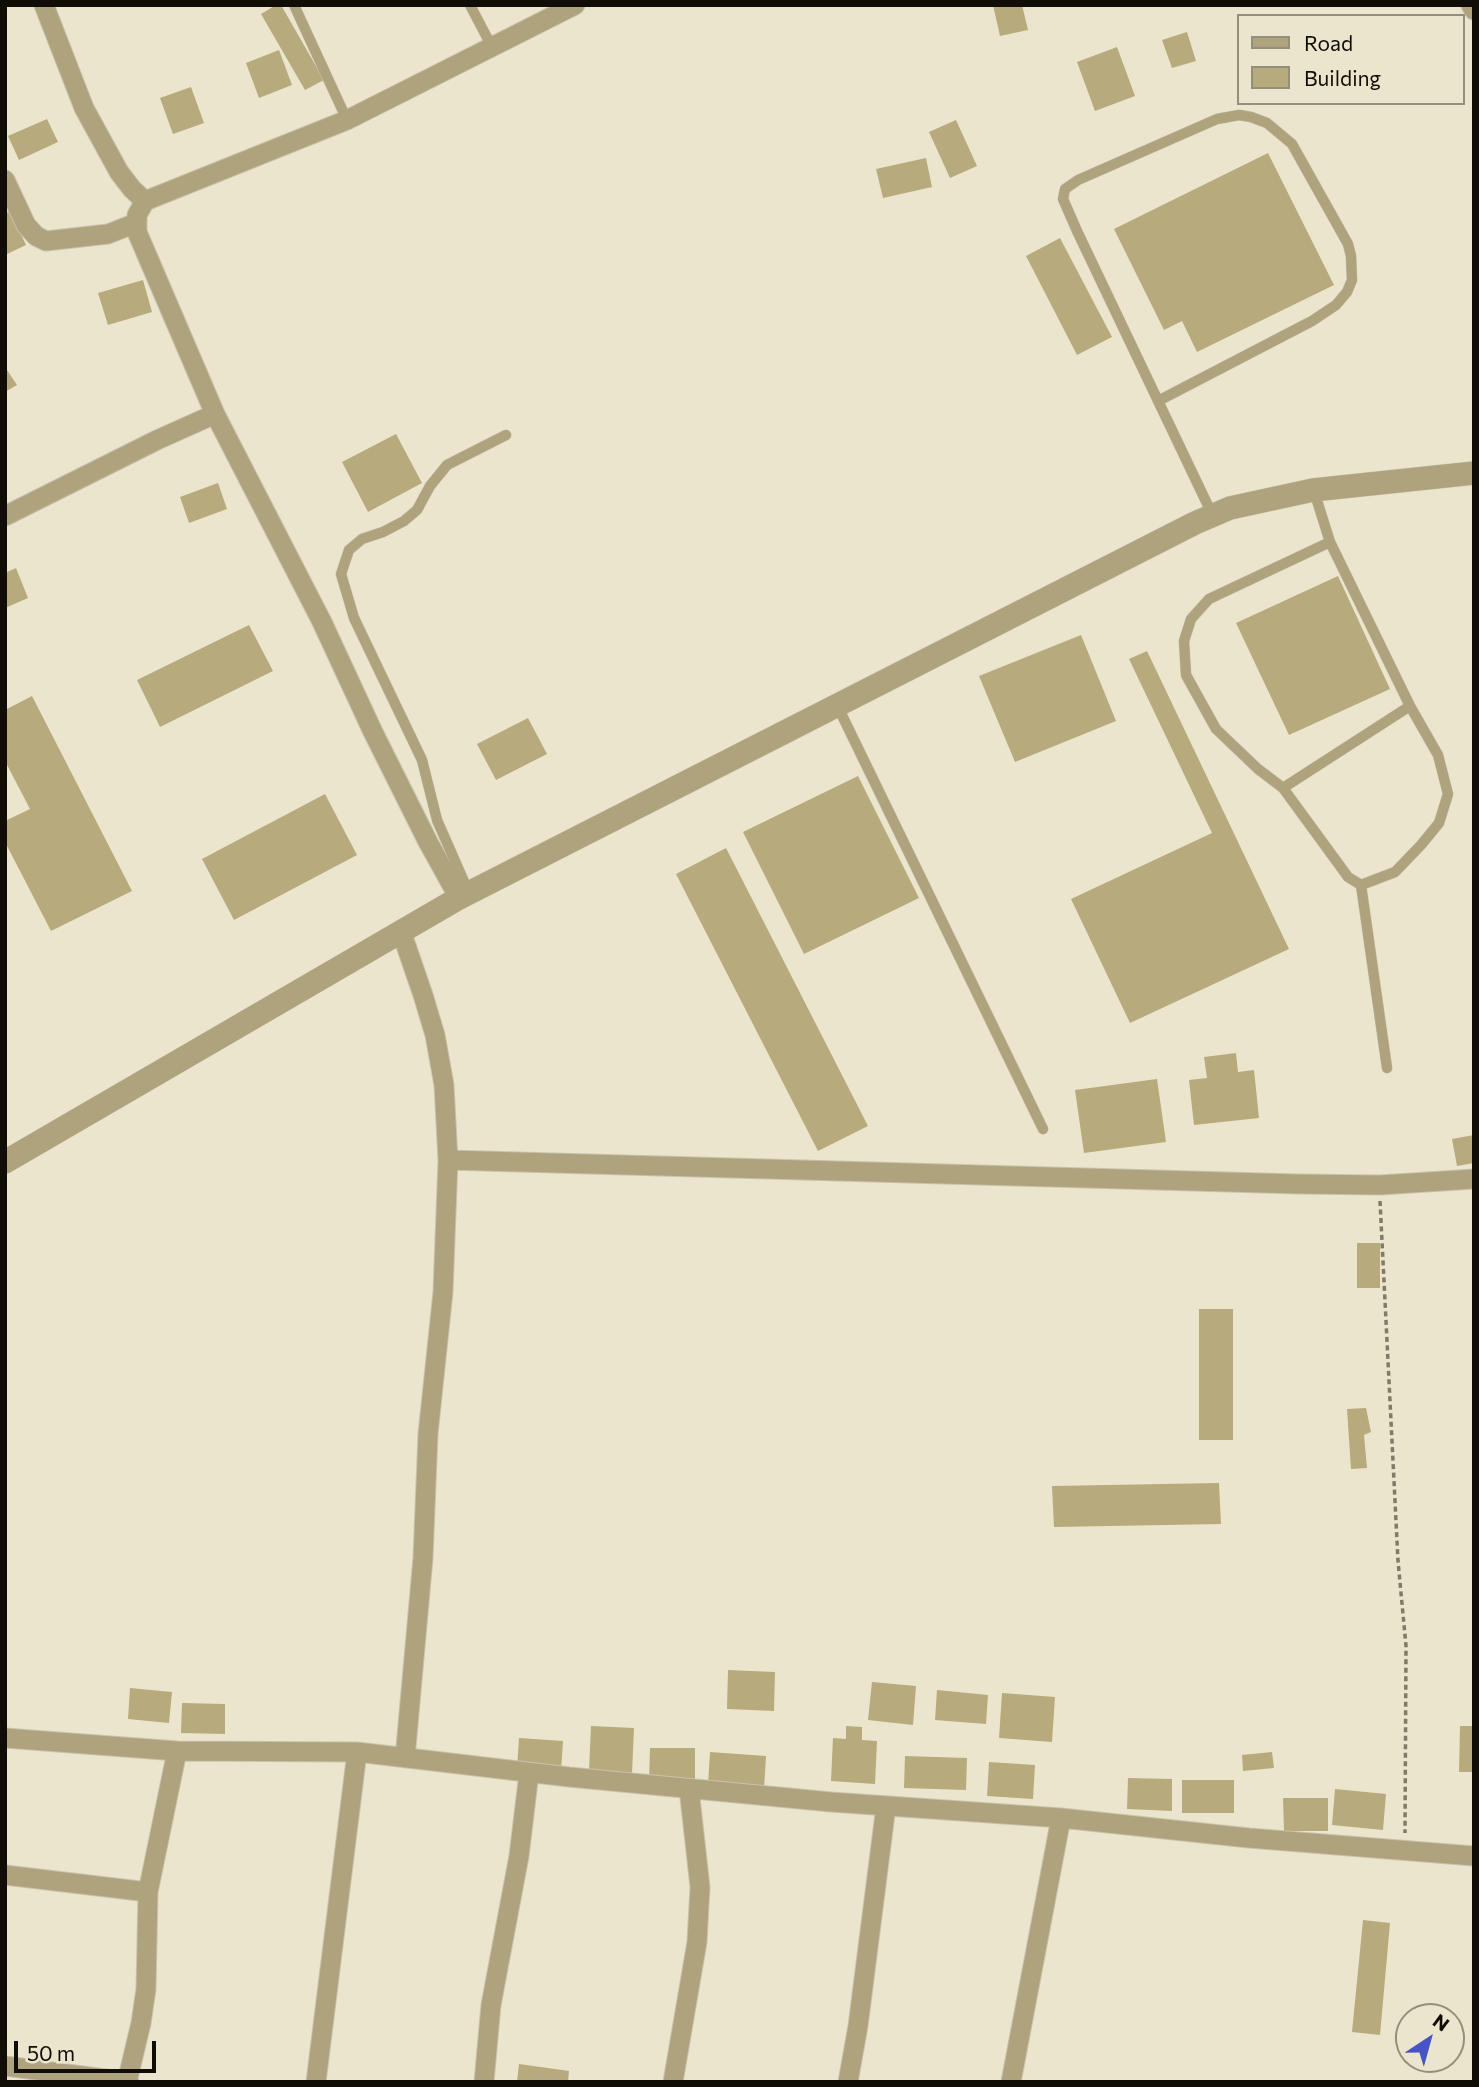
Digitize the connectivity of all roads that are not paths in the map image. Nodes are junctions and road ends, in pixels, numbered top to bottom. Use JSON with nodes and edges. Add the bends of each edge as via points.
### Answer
{"nodes":[{"id":1,"x":44,"y":5,"type":"edge"},
{"id":2,"x":294,"y":5,"type":"edge"},
{"id":3,"x":470,"y":5,"type":"edge"},
{"id":4,"x":575,"y":5,"type":"edge"},
{"id":5,"x":1471,"y":5,"type":"edge"},
{"id":6,"x":1474,"y":10,"type":"edge"},
{"id":7,"x":492,"y":47,"type":"junction"},
{"id":8,"x":347,"y":120,"type":"junction"},
{"id":9,"x":5,"y":180,"type":"edge"},
{"id":10,"x":145,"y":201,"type":"junction"},
{"id":11,"x":136,"y":223,"type":"junction"},
{"id":12,"x":1158,"y":401,"type":"junction"},
{"id":13,"x":215,"y":414,"type":"junction"},
{"id":14,"x":506,"y":435,"type":"dead end"},
{"id":15,"x":1474,"y":473,"type":"edge"},
{"id":16,"x":1314,"y":490,"type":"junction"},
{"id":17,"x":1213,"y":515,"type":"junction"},
{"id":18,"x":5,"y":516,"type":"edge"},
{"id":19,"x":1330,"y":542,"type":"junction"},
{"id":20,"x":837,"y":705,"type":"junction"},
{"id":21,"x":1410,"y":706,"type":"junction"},
{"id":22,"x":1283,"y":788,"type":"junction"},
{"id":23,"x":1361,"y":885,"type":"junction"},
{"id":24,"x":464,"y":896,"type":"junction"},
{"id":25,"x":401,"y":931,"type":"junction"},
{"id":26,"x":1387,"y":1068,"type":"dead end"},
{"id":27,"x":1043,"y":1129,"type":"dead end"},
{"id":28,"x":448,"y":1160,"type":"junction"},
{"id":29,"x":5,"y":1162,"type":"edge"},
{"id":30,"x":1474,"y":1179,"type":"edge"},
{"id":31,"x":5,"y":1738,"type":"edge"},
{"id":32,"x":177,"y":1751,"type":"junction"},
{"id":33,"x":356,"y":1752,"type":"junction"},
{"id":34,"x":405,"y":1758,"type":"junction"},
{"id":35,"x":529,"y":1773,"type":"junction"},
{"id":36,"x":689,"y":1789,"type":"junction"},
{"id":37,"x":887,"y":1806,"type":"junction"},
{"id":38,"x":1061,"y":1818,"type":"junction"},
{"id":39,"x":1474,"y":1856,"type":"edge"},
{"id":40,"x":5,"y":1875,"type":"edge"},
{"id":41,"x":148,"y":1892,"type":"junction"},
{"id":42,"x":5,"y":2066,"type":"edge"},
{"id":43,"x":128,"y":2082,"type":"edge"},
{"id":44,"x":316,"y":2082,"type":"edge"},
{"id":45,"x":484,"y":2082,"type":"edge"},
{"id":46,"x":673,"y":2082,"type":"edge"},
{"id":47,"x":848,"y":2082,"type":"edge"},
{"id":48,"x":1011,"y":2082,"type":"edge"}],
"edges":[{"from":1,"to":10,"type":"street","via":[[84,108],[119,172]]},
{"from":2,"to":8,"type":"lane"},
{"from":3,"to":7,"type":"lane"},
{"from":4,"to":7,"type":"street"},
{"from":5,"to":6,"type":"street"},
{"from":7,"to":8,"type":"street"},
{"from":8,"to":10,"type":"street"},
{"from":9,"to":11,"type":"street","via":[[26,225],[46,241],[108,234]]},
{"from":10,"to":11,"type":"street"},
{"from":11,"to":13,"type":"street"},
{"from":12,"to":12,"type":"lane","via":[[1077,231],[1063,199],[1065,189],[1217,119],[1251,117],[1267,123],[1292,144],[1348,244],[1352,280],[1336,305],[1312,321]]},
{"from":12,"to":17,"type":"lane"},
{"from":13,"to":18,"type":"street"},
{"from":13,"to":24,"type":"street","via":[[428,842]]},
{"from":14,"to":24,"type":"lane","via":[[447,465],[417,510],[349,550],[341,573],[355,618],[422,760]]},
{"from":15,"to":16,"type":"street"},
{"from":16,"to":17,"type":"street"},
{"from":16,"to":19,"type":"lane"},
{"from":17,"to":20,"type":"street"},
{"from":19,"to":21,"type":"lane"},
{"from":19,"to":22,"type":"lane","via":[[1209,599],[1191,620],[1184,641],[1186,676],[1216,729]]},
{"from":20,"to":24,"type":"street"},
{"from":20,"to":27,"type":"lane"},
{"from":21,"to":22,"type":"lane"},
{"from":21,"to":23,"type":"lane","via":[[1438,755],[1448,794],[1439,823],[1395,872]]},
{"from":22,"to":23,"type":"lane","via":[[1348,877]]},
{"from":23,"to":26,"type":"lane"},
{"from":24,"to":25,"type":"street"},
{"from":25,"to":28,"type":"street","via":[[436,1044]]},
{"from":25,"to":29,"type":"street"},
{"from":28,"to":30,"type":"street","via":[[1380,1185]]},
{"from":28,"to":34,"type":"street","via":[[443,1292]]},
{"from":31,"to":32,"type":"street"},
{"from":32,"to":33,"type":"street"},
{"from":32,"to":41,"type":"street"},
{"from":33,"to":34,"type":"street"},
{"from":33,"to":44,"type":"street"},
{"from":34,"to":35,"type":"street"},
{"from":35,"to":36,"type":"street"},
{"from":35,"to":45,"type":"street","via":[[491,2006]]},
{"from":36,"to":37,"type":"street"},
{"from":36,"to":46,"type":"street","via":[[700,1887],[698,1928]]},
{"from":37,"to":38,"type":"street"},
{"from":37,"to":47,"type":"street"},
{"from":38,"to":39,"type":"street"},
{"from":38,"to":48,"type":"street"},
{"from":40,"to":41,"type":"street"},
{"from":41,"to":43,"type":"street","via":[[146,1989]]},
{"from":42,"to":43,"type":"street"}]}
